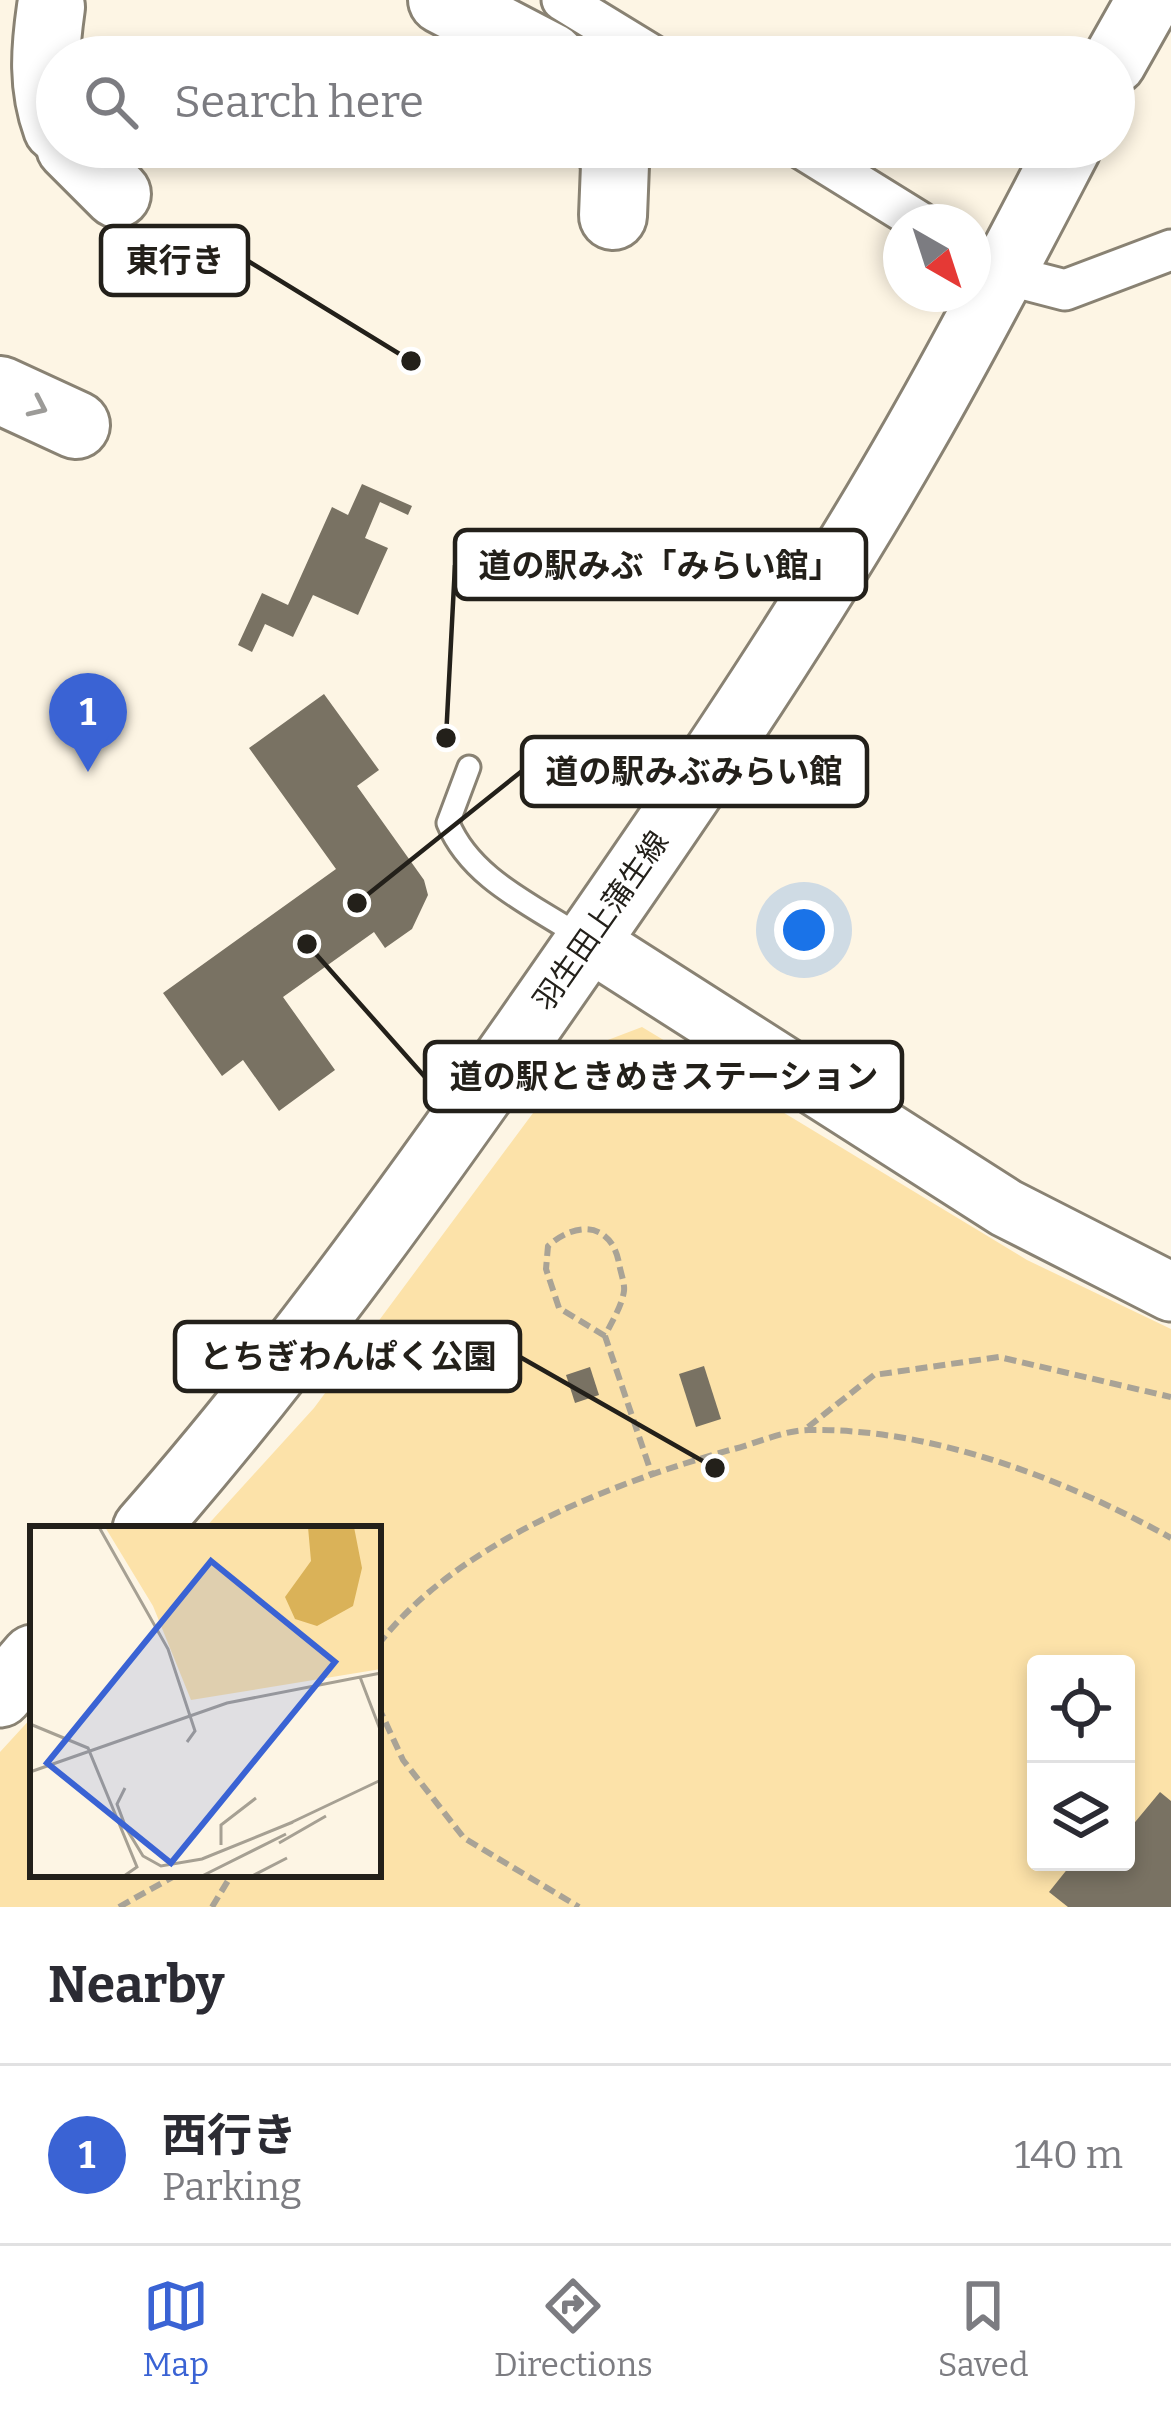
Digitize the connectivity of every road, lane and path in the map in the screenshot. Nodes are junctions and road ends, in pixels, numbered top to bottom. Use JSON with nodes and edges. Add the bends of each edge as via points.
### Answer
{"nodes":[{"id":1,"x":442,"y":0,"type":"edge"},
{"id":2,"x":562,"y":0,"type":"edge"},
{"id":3,"x":1148,"y":0,"type":"edge"},
{"id":4,"x":51,"y":7,"type":"dead end"},
{"id":5,"x":47,"y":36,"type":"edge"},
{"id":6,"x":511,"y":36,"type":"edge"},
{"id":7,"x":621,"y":36,"type":"edge"},
{"id":8,"x":1128,"y":36,"type":"edge"},
{"id":9,"x":91,"y":168,"type":"edge"},
{"id":10,"x":615,"y":168,"type":"edge"},
{"id":11,"x":833,"y":168,"type":"edge"},
{"id":12,"x":1055,"y":168,"type":"edge"},
{"id":13,"x":117,"y":194,"type":"dead end"},
{"id":14,"x":891,"y":204,"type":"edge"},
{"id":15,"x":613,"y":216,"type":"dead end"},
{"id":16,"x":1171,"y":250,"type":"edge"},
{"id":17,"x":991,"y":261,"type":"edge"},
{"id":18,"x":991,"y":266,"type":"edge"},
{"id":19,"x":968,"y":312,"type":"edge"},
{"id":20,"x":0,"y":390,"type":"edge"},
{"id":21,"x":76,"y":425,"type":"dead end"},
{"id":22,"x":469,"y":767,"type":"dead end"},
{"id":23,"x":588,"y":941,"type":"junction"},
{"id":24,"x":1171,"y":1292,"type":"edge"},
{"id":25,"x":605,"y":1336,"type":"junction"},
{"id":26,"x":1171,"y":1397,"type":"edge"},
{"id":27,"x":806,"y":1430,"type":"junction"},
{"id":28,"x":652,"y":1474,"type":"junction"},
{"id":29,"x":147,"y":1526,"type":"edge"},
{"id":30,"x":1171,"y":1538,"type":"edge"},
{"id":31,"x":381,"y":1641,"type":"edge"},
{"id":32,"x":30,"y":1660,"type":"edge"},
{"id":33,"x":0,"y":1695,"type":"edge"},
{"id":34,"x":381,"y":1712,"type":"edge"},
{"id":35,"x":173,"y":1877,"type":"edge"},
{"id":36,"x":230,"y":1877,"type":"edge"},
{"id":37,"x":118,"y":1907,"type":"edge"},
{"id":38,"x":212,"y":1907,"type":"edge"},
{"id":39,"x":579,"y":1907,"type":"edge"}],
"edges":[{"from":1,"to":6,"type":"highway"},
{"from":2,"to":7,"type":"street"},
{"from":3,"to":8,"type":"main road"},
{"from":4,"to":5,"type":"highway"},
{"from":9,"to":13,"type":"highway"},
{"from":10,"to":15,"type":"highway"},
{"from":11,"to":14,"type":"street"},
{"from":12,"to":17,"type":"main road","name":"羽生田上蒲生線"},
{"from":16,"to":18,"type":"street","via":[[1065,290]]},
{"from":19,"to":23,"type":"main road","name":"羽生田上蒲生線","via":[[914,436]]},
{"from":20,"to":21,"type":"highway","one_way":true},
{"from":22,"to":23,"type":"lane","via":[[448,823],[458,848]]},
{"from":23,"to":24,"type":"street","via":[[1006,1208]]},
{"from":23,"to":29,"type":"main road","name":"羽生田上蒲生線","via":[[424,1174]]},
{"from":25,"to":25,"type":"path","via":[[624,1291],[616,1247],[601,1230],[565,1231],[548,1246],[546,1268],[559,1309]]},
{"from":25,"to":28,"type":"path"},
{"from":26,"to":27,"type":"path","via":[[999,1357],[874,1375]]},
{"from":27,"to":28,"type":"path"},
{"from":27,"to":30,"type":"path","via":[[934,1441],[1112,1504]]},
{"from":28,"to":31,"type":"path","via":[[520,1528],[403,1612]]},
{"from":32,"to":33,"type":"main road"},
{"from":34,"to":39,"type":"path","via":[[404,1760],[464,1838]]},
{"from":35,"to":37,"type":"path"},
{"from":36,"to":38,"type":"path"}]}
